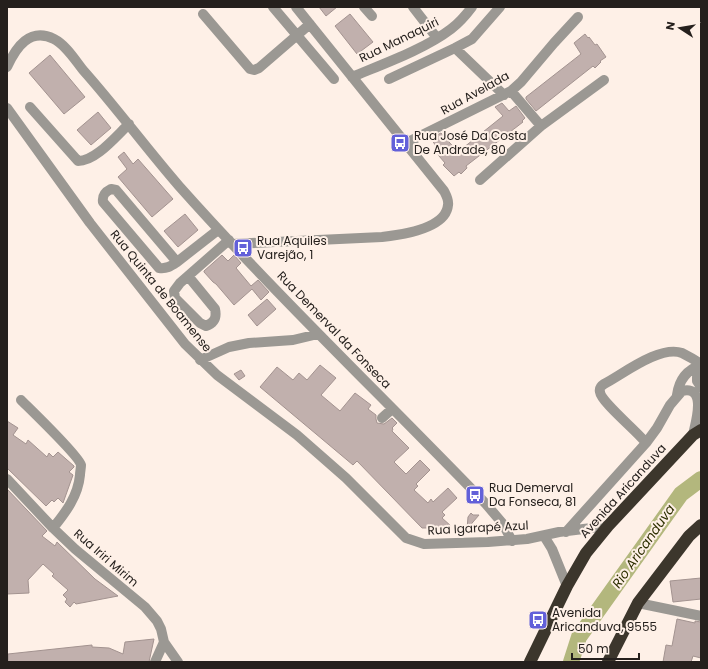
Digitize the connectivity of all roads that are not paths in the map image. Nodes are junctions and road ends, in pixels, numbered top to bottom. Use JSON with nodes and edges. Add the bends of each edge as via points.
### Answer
{"nodes":[{"id":1,"x":273,"y":7,"type":"edge"},
{"id":2,"x":296,"y":7,"type":"edge"},
{"id":3,"x":364,"y":7,"type":"edge"},
{"id":4,"x":413,"y":7,"type":"edge"},
{"id":5,"x":472,"y":7,"type":"edge"},
{"id":6,"x":500,"y":7,"type":"edge"},
{"id":7,"x":203,"y":14,"type":"dead end"},
{"id":8,"x":372,"y":16,"type":"dead end"},
{"id":9,"x":578,"y":17,"type":"dead end"},
{"id":10,"x":310,"y":24,"type":"junction"},
{"id":11,"x":297,"y":35,"type":"junction"},
{"id":12,"x":437,"y":38,"type":"junction"},
{"id":13,"x":455,"y":48,"type":"junction"},
{"id":14,"x":7,"y":67,"type":"edge"},
{"id":15,"x":352,"y":78,"type":"junction"},
{"id":16,"x":334,"y":79,"type":"dead end"},
{"id":17,"x":389,"y":79,"type":"dead end"},
{"id":18,"x":604,"y":80,"type":"dead end"},
{"id":19,"x":507,"y":93,"type":"junction"},
{"id":20,"x":30,"y":107,"type":"dead end"},
{"id":21,"x":7,"y":108,"type":"edge"},
{"id":22,"x":129,"y":124,"type":"junction"},
{"id":23,"x":541,"y":126,"type":"junction"},
{"id":24,"x":406,"y":143,"type":"junction"},
{"id":25,"x":480,"y":180,"type":"dead end"},
{"id":26,"x":218,"y":230,"type":"junction"},
{"id":27,"x":231,"y":242,"type":"junction"},
{"id":28,"x":178,"y":262,"type":"junction"},
{"id":29,"x":188,"y":276,"type":"junction"},
{"id":30,"x":318,"y":334,"type":"junction"},
{"id":31,"x":200,"y":360,"type":"junction"},
{"id":32,"x":701,"y":364,"type":"edge"},
{"id":33,"x":701,"y":373,"type":"edge"},
{"id":34,"x":701,"y":387,"type":"edge"},
{"id":35,"x":677,"y":396,"type":"junction"},
{"id":36,"x":21,"y":400,"type":"dead end"},
{"id":37,"x":392,"y":409,"type":"junction"},
{"id":38,"x":382,"y":418,"type":"dead end"},
{"id":39,"x":697,"y":432,"type":"edge"},
{"id":40,"x":646,"y":443,"type":"junction"},
{"id":41,"x":7,"y":479,"type":"edge"},
{"id":42,"x":701,"y":525,"type":"edge"},
{"id":43,"x":608,"y":526,"type":"junction"},
{"id":44,"x":53,"y":528,"type":"junction"},
{"id":45,"x":566,"y":532,"type":"junction"},
{"id":46,"x":544,"y":536,"type":"junction"},
{"id":47,"x":512,"y":540,"type":"junction"},
{"id":48,"x":412,"y":541,"type":"joint"},
{"id":49,"x":567,"y":586,"type":"junction"},
{"id":50,"x":638,"y":603,"type":"junction"},
{"id":51,"x":701,"y":609,"type":"edge"},
{"id":52,"x":679,"y":611,"type":"junction"},
{"id":53,"x":701,"y":616,"type":"edge"},
{"id":54,"x":164,"y":642,"type":"junction"},
{"id":55,"x":155,"y":662,"type":"edge"},
{"id":56,"x":178,"y":662,"type":"edge"},
{"id":57,"x":530,"y":662,"type":"edge"},
{"id":58,"x":608,"y":662,"type":"edge"}],
"edges":[{"from":1,"to":11,"type":"street"},
{"from":2,"to":10,"type":"street"},
{"from":3,"to":8,"type":"street"},
{"from":4,"to":12,"type":"street"},
{"from":5,"to":12,"type":"street","name":"Rua Manaquiri","via":[[451,29]]},
{"from":6,"to":13,"type":"street","via":[[472,39]]},
{"from":7,"to":11,"type":"street","via":[[250,69],[254,70]]},
{"from":9,"to":19,"type":"street","name":"Rua Avelada","via":[[521,82]]},
{"from":10,"to":11,"type":"street"},
{"from":10,"to":15,"type":"street"},
{"from":11,"to":16,"type":"street"},
{"from":12,"to":15,"type":"street","name":"Rua Manaquiri"},
{"from":13,"to":17,"type":"street"},
{"from":13,"to":19,"type":"street"},
{"from":14,"to":22,"type":"street","name":"Rua Demerval da Fonseca","via":[[23,42],[30,37],[47,36],[61,44]]},
{"from":15,"to":24,"type":"street"},
{"from":18,"to":23,"type":"street"},
{"from":19,"to":23,"type":"street"},
{"from":19,"to":24,"type":"street","name":"Rua Avelada"},
{"from":20,"to":22,"type":"street","via":[[78,161],[85,161],[94,156]]},
{"from":21,"to":31,"type":"street","name":"Rua Quinta de Boamense","via":[[126,271]]},
{"from":22,"to":26,"type":"street","name":"Rua Demerval da Fonseca"},
{"from":23,"to":25,"type":"street"},
{"from":24,"to":27,"type":"street","via":[[444,191],[447,199],[445,214],[427,228],[382,237]]},
{"from":26,"to":27,"type":"street","name":"Rua Demerval da Fonseca"},
{"from":26,"to":28,"type":"street"},
{"from":27,"to":29,"type":"street"},
{"from":27,"to":30,"type":"street","name":"Rua Demerval da Fonseca"},
{"from":28,"to":28,"type":"street","via":[[116,190],[110,189],[104,194],[103,202],[159,268],[169,268]]},
{"from":29,"to":29,"type":"street","via":[[215,310],[215,320],[211,324],[206,326],[200,323],[175,298],[174,291]]},
{"from":30,"to":31,"type":"street","via":[[293,340],[229,347]]},
{"from":30,"to":37,"type":"street","name":"Rua Demerval da Fonseca"},
{"from":31,"to":48,"type":"street","name":"Rua Quinta de Boamense","via":[[221,379],[297,435]]},
{"from":32,"to":35,"type":"street","via":[[682,378]]},
{"from":32,"to":40,"type":"street","via":[[682,353],[668,352],[629,369],[600,387],[600,393],[607,402]]},
{"from":33,"to":34,"type":"street","via":[[697,380]]},
{"from":35,"to":39,"type":"street","via":[[682,391],[689,390],[697,397]]},
{"from":35,"to":40,"type":"street"},
{"from":36,"to":44,"type":"street","via":[[69,449],[81,466],[73,499]]},
{"from":37,"to":38,"type":"street"},
{"from":37,"to":47,"type":"street","name":"Rua Demerval da Fonseca","via":[[486,504],[503,524]]},
{"from":39,"to":43,"type":"highway","name":"Avenida Aricanduva"},
{"from":40,"to":45,"type":"street"},
{"from":41,"to":44,"type":"street","name":"Rua Iriri Mirim"},
{"from":42,"to":50,"type":"highway"},
{"from":43,"to":45,"type":"street","name":"Rua Igarapé Azul"},
{"from":43,"to":49,"type":"highway","name":"Avenida Aricanduva","via":[[586,553]]},
{"from":44,"to":54,"type":"street","name":"Rua Iriri Mirim","via":[[100,571],[145,607],[161,629]]},
{"from":45,"to":46,"type":"street","name":"Rua Igarapé Azul"},
{"from":46,"to":47,"type":"street","name":"Rua Igarapé Azul"},
{"from":46,"to":49,"type":"street","name":"Rua Igarapé Azul"},
{"from":47,"to":48,"type":"street","name":"Rua Igarapé Azul","via":[[424,544]]},
{"from":49,"to":57,"type":"highway","name":"Avenida Aricanduva"},
{"from":50,"to":52,"type":"street"},
{"from":50,"to":58,"type":"highway"},
{"from":51,"to":52,"type":"street"},
{"from":52,"to":53,"type":"street"},
{"from":54,"to":55,"type":"street"},
{"from":54,"to":56,"type":"street","name":"Rua Iriri Mirim"}]}
